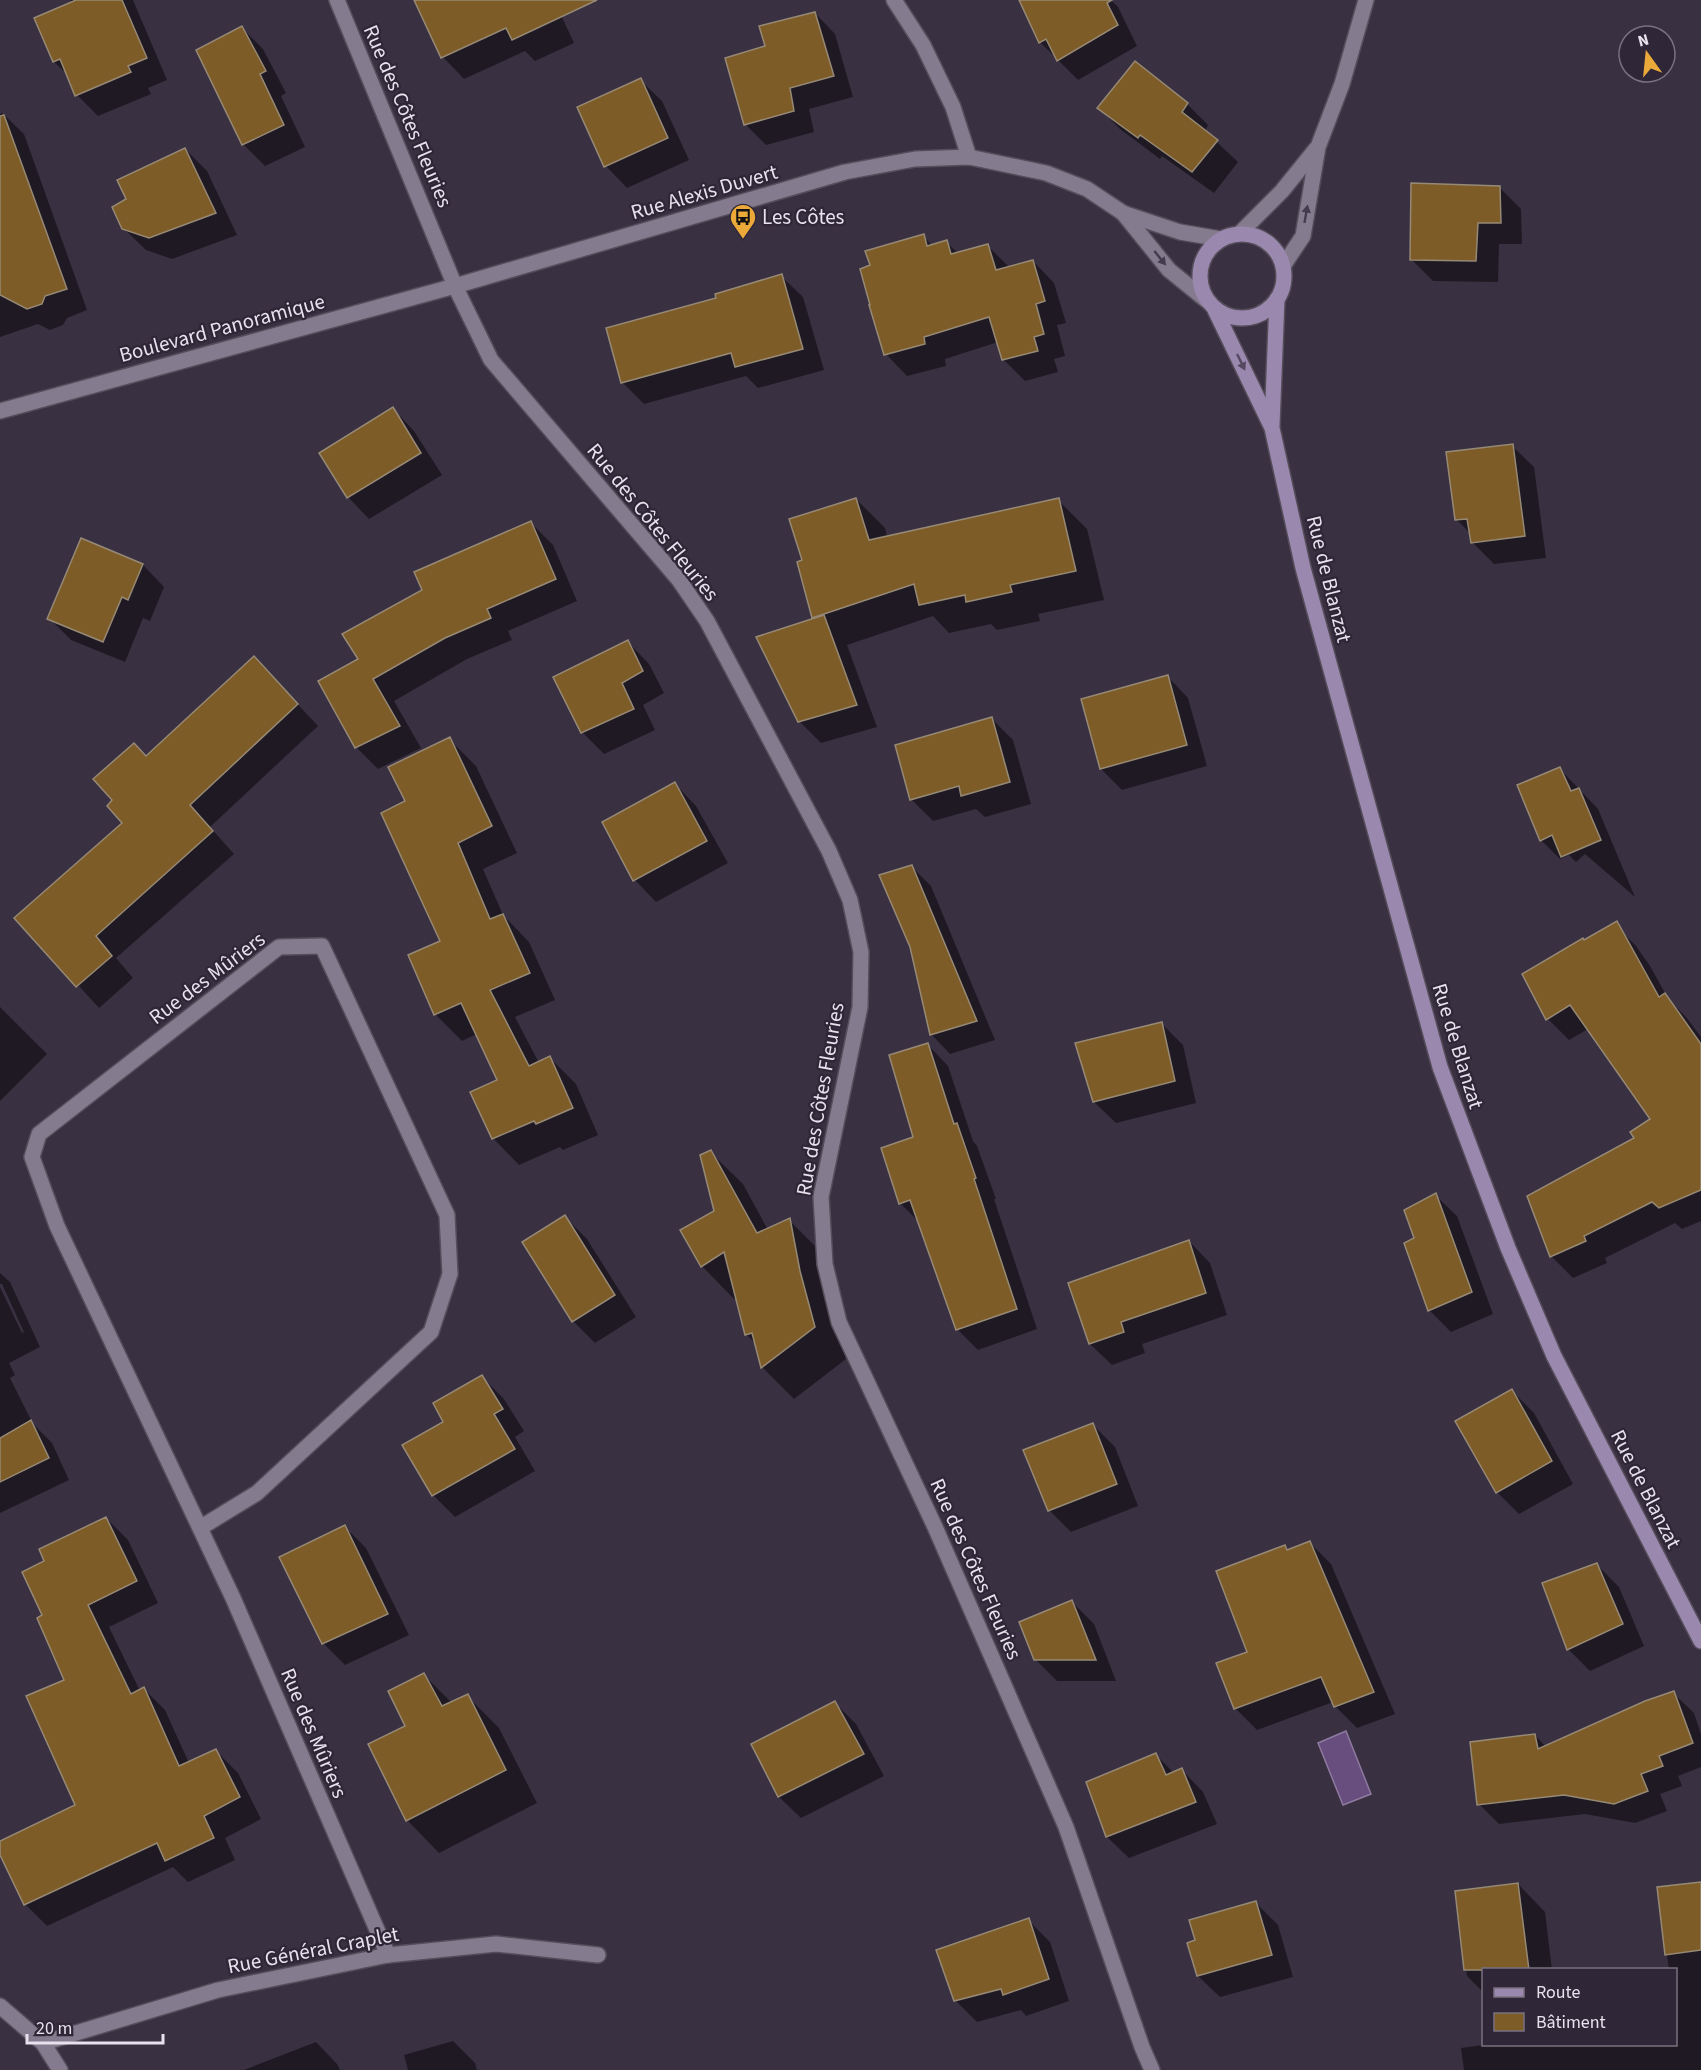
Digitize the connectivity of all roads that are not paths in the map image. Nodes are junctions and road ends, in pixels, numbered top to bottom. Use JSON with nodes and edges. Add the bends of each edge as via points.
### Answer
{"nodes":[{"id":1,"x":337,"y":0,"type":"edge"},
{"id":2,"x":894,"y":0,"type":"edge"},
{"id":3,"x":1366,"y":0,"type":"edge"},
{"id":4,"x":1318,"y":147,"type":"junction"},
{"id":5,"x":969,"y":157,"type":"junction"},
{"id":6,"x":1123,"y":213,"type":"junction"},
{"id":7,"x":1240,"y":233,"type":"junction"},
{"id":8,"x":1221,"y":239,"type":"junction"},
{"id":9,"x":1283,"y":266,"type":"junction"},
{"id":10,"x":455,"y":286,"type":"junction"},
{"id":11,"x":1277,"y":299,"type":"junction"},
{"id":12,"x":1211,"y":305,"type":"junction"},
{"id":13,"x":0,"y":411,"type":"edge"},
{"id":14,"x":1272,"y":428,"type":"junction"},
{"id":15,"x":200,"y":1528,"type":"junction"},
{"id":16,"x":1701,"y":1641,"type":"edge"},
{"id":17,"x":388,"y":1955,"type":"junction"},
{"id":18,"x":598,"y":1955,"type":"dead end"},
{"id":19,"x":0,"y":2006,"type":"edge"},
{"id":20,"x":43,"y":2043,"type":"junction"},
{"id":21,"x":60,"y":2070,"type":"edge"},
{"id":22,"x":1152,"y":2070,"type":"edge"}],
"edges":[{"from":1,"to":10,"type":"street","name":"Rue des Côtes Fleuries"},
{"from":2,"to":5,"type":"street","via":[[928,55],[953,107]]},
{"from":3,"to":4,"type":"street","via":[[1342,84]]},
{"from":4,"to":7,"type":"street"},
{"from":9,"to":4,"type":"street","one_way":true,"via":[[1303,236]]},
{"from":5,"to":6,"type":"street","name":"Rue Alexis Duvert","via":[[1046,173],[1087,189]]},
{"from":5,"to":10,"type":"street","name":"Rue Alexis Duvert","via":[[915,159],[845,172]]},
{"from":6,"to":8,"type":"street","name":"Rue Alexis Duvert","via":[[1180,232]]},
{"from":6,"to":12,"type":"street","name":"Rue Alexis Duvert","one_way":true,"via":[[1169,270]]},
{"from":7,"to":8,"type":"street"},
{"from":7,"to":9,"type":"street","via":[[1268,242]]},
{"from":8,"to":12,"type":"street","via":[[1210,248],[1200,273],[1201,287]]},
{"from":9,"to":11,"type":"street","via":[[1285,278]]},
{"from":10,"to":13,"type":"street","name":"Boulevard Panoramique"},
{"from":10,"to":22,"type":"street","name":"Rue des Côtes Fleuries","via":[[491,360],[680,580],[707,621],[829,851],[850,900],[861,952],[860,1008],[821,1197],[825,1264],[839,1322],[935,1527],[1066,1827]]},
{"from":11,"to":12,"type":"street","via":[[1265,312],[1248,318],[1231,317]]},
{"from":11,"to":14,"type":"street","name":"Rue de Blanzat"},
{"from":12,"to":14,"type":"street","name":"Rue de Blanzat","one_way":true},
{"from":14,"to":16,"type":"street","name":"Rue de Blanzat","via":[[1306,580],[1444,1078],[1508,1248],[1554,1356]]},
{"from":15,"to":15,"type":"street","name":"Rue des Mûriers","via":[[57,1226],[32,1157],[39,1134],[279,947],[322,945],[447,1215],[450,1274],[431,1332],[257,1493]]},
{"from":15,"to":17,"type":"street","name":"Rue des Mûriers"},
{"from":17,"to":18,"type":"street","name":"Rue Général Craplet","via":[[496,1944]]},
{"from":17,"to":20,"type":"street","name":"Rue Général Craplet","via":[[218,1990]]},
{"from":19,"to":20,"type":"street"},
{"from":20,"to":21,"type":"street"}]}
